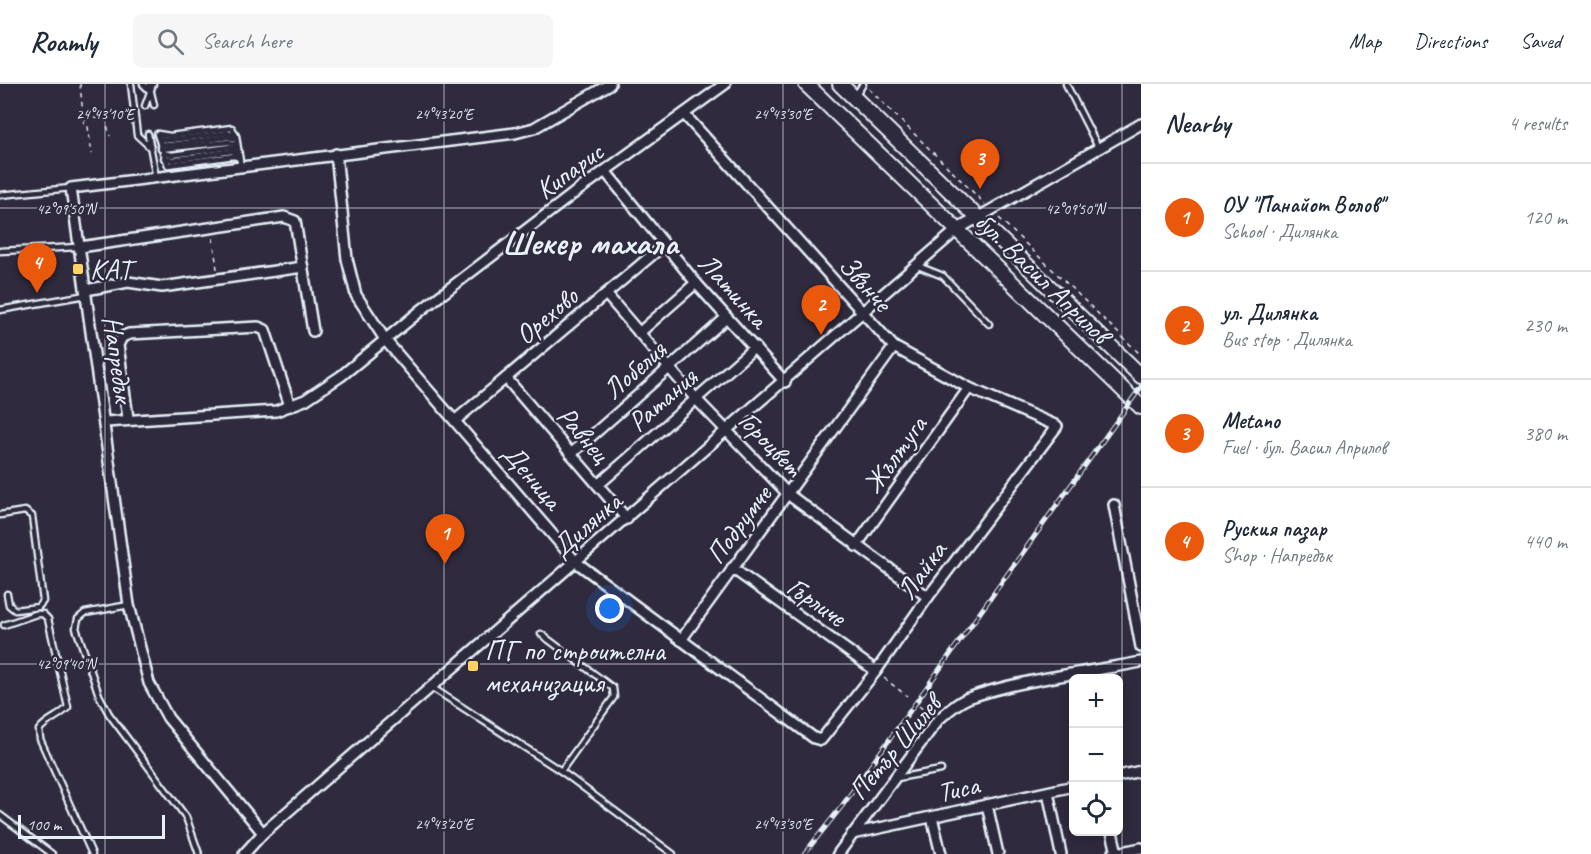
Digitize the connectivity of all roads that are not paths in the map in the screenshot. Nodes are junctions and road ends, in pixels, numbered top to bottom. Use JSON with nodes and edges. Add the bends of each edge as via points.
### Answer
{"nodes":[{"id":1,"x":131,"y":84,"type":"edge"},
{"id":2,"x":143,"y":84,"type":"edge"},
{"id":3,"x":151,"y":84,"type":"edge"},
{"id":4,"x":610,"y":84,"type":"edge"},
{"id":5,"x":725,"y":84,"type":"edge"},
{"id":6,"x":806,"y":84,"type":"edge"},
{"id":7,"x":840,"y":84,"type":"edge"},
{"id":8,"x":864,"y":84,"type":"edge"},
{"id":9,"x":1066,"y":84,"type":"edge"},
{"id":10,"x":150,"y":91,"type":"junction"},
{"id":11,"x":855,"y":98,"type":"junction"},
{"id":12,"x":154,"y":105,"type":"dead end"},
{"id":13,"x":145,"y":106,"type":"dead end"},
{"id":14,"x":684,"y":114,"type":"junction"},
{"id":15,"x":1141,"y":124,"type":"edge"},
{"id":16,"x":148,"y":134,"type":"dead end"},
{"id":17,"x":160,"y":144,"type":"junction"},
{"id":18,"x":151,"y":148,"type":"junction"},
{"id":19,"x":1099,"y":149,"type":"junction"},
{"id":20,"x":238,"y":150,"type":"junction"},
{"id":21,"x":336,"y":154,"type":"junction"},
{"id":22,"x":605,"y":171,"type":"junction"},
{"id":23,"x":156,"y":178,"type":"junction"},
{"id":24,"x":71,"y":188,"type":"junction"},
{"id":25,"x":0,"y":195,"type":"edge"},
{"id":26,"x":978,"y":220,"type":"junction"},
{"id":27,"x":958,"y":229,"type":"junction"},
{"id":28,"x":664,"y":244,"type":"junction"},
{"id":29,"x":80,"y":247,"type":"junction"},
{"id":30,"x":0,"y":251,"type":"edge"},
{"id":31,"x":918,"y":266,"type":"junction"},
{"id":32,"x":303,"y":267,"type":"junction"},
{"id":33,"x":696,"y":283,"type":"junction"},
{"id":34,"x":86,"y":292,"type":"junction"},
{"id":35,"x":606,"y":294,"type":"junction"},
{"id":36,"x":0,"y":310,"type":"edge"},
{"id":37,"x":863,"y":313,"type":"junction"},
{"id":38,"x":726,"y":318,"type":"junction"},
{"id":39,"x":990,"y":324,"type":"dead end"},
{"id":40,"x":313,"y":331,"type":"dead end"},
{"id":41,"x":639,"y":333,"type":"junction"},
{"id":42,"x":386,"y":341,"type":"junction"},
{"id":43,"x":755,"y":347,"type":"junction"},
{"id":44,"x":894,"y":347,"type":"junction"},
{"id":45,"x":670,"y":367,"type":"junction"},
{"id":46,"x":1141,"y":376,"type":"edge"},
{"id":47,"x":506,"y":378,"type":"junction"},
{"id":48,"x":785,"y":382,"type":"junction"},
{"id":49,"x":969,"y":388,"type":"junction"},
{"id":50,"x":696,"y":399,"type":"junction"},
{"id":51,"x":290,"y":406,"type":"junction"},
{"id":52,"x":1141,"y":407,"type":"edge"},
{"id":53,"x":128,"y":418,"type":"junction"},
{"id":54,"x":457,"y":419,"type":"junction"},
{"id":55,"x":105,"y":422,"type":"junction"},
{"id":56,"x":1057,"y":426,"type":"joint"},
{"id":57,"x":728,"y":431,"type":"junction"},
{"id":58,"x":571,"y":454,"type":"junction"},
{"id":59,"x":598,"y":485,"type":"junction"},
{"id":60,"x":789,"y":495,"type":"junction"},
{"id":61,"x":1114,"y":505,"type":"dead end"},
{"id":62,"x":0,"y":515,"type":"edge"},
{"id":63,"x":627,"y":519,"type":"junction"},
{"id":64,"x":856,"y":546,"type":"junction"},
{"id":65,"x":576,"y":562,"type":"junction"},
{"id":66,"x":732,"y":568,"type":"junction"},
{"id":67,"x":7,"y":594,"type":"dead end"},
{"id":68,"x":927,"y":597,"type":"junction"},
{"id":69,"x":129,"y":605,"type":"junction"},
{"id":70,"x":4,"y":625,"type":"dead end"},
{"id":71,"x":541,"y":634,"type":"dead end"},
{"id":72,"x":681,"y":640,"type":"junction"},
{"id":73,"x":1141,"y":647,"type":"edge"},
{"id":74,"x":1141,"y":662,"type":"edge"},
{"id":75,"x":876,"y":671,"type":"junction"},
{"id":76,"x":431,"y":687,"type":"junction"},
{"id":77,"x":821,"y":740,"type":"joint"},
{"id":78,"x":561,"y":771,"type":"junction"},
{"id":79,"x":941,"y":771,"type":"dead end"},
{"id":80,"x":1141,"y":771,"type":"edge"},
{"id":81,"x":1123,"y":775,"type":"edge"},
{"id":82,"x":894,"y":778,"type":"junction"},
{"id":83,"x":1069,"y":787,"type":"edge"},
{"id":84,"x":1048,"y":792,"type":"junction"},
{"id":85,"x":987,"y":805,"type":"junction"},
{"id":86,"x":0,"y":815,"type":"edge"},
{"id":87,"x":932,"y":817,"type":"junction"},
{"id":88,"x":263,"y":833,"type":"junction"},
{"id":89,"x":852,"y":834,"type":"junction"},
{"id":90,"x":1112,"y":836,"type":"edge"},
{"id":91,"x":1141,"y":848,"type":"edge"},
{"id":92,"x":1114,"y":853,"type":"edge"},
{"id":93,"x":52,"y":854,"type":"edge"},
{"id":94,"x":92,"y":854,"type":"edge"},
{"id":95,"x":199,"y":854,"type":"edge"},
{"id":96,"x":244,"y":854,"type":"edge"},
{"id":97,"x":673,"y":854,"type":"edge"},
{"id":98,"x":838,"y":854,"type":"edge"},
{"id":99,"x":941,"y":854,"type":"edge"},
{"id":100,"x":998,"y":854,"type":"edge"},
{"id":101,"x":1061,"y":854,"type":"edge"}],
"edges":[{"from":1,"to":18,"type":"lane","via":[[137,135]]},
{"from":2,"to":10,"type":"lane"},
{"from":3,"to":10,"type":"lane"},
{"from":4,"to":21,"type":"street","via":[[534,128],[515,133]]},
{"from":5,"to":14,"type":"street","name":"Кипарис"},
{"from":6,"to":27,"type":"main road","name":"бул. Васил Априлов"},
{"from":7,"to":11,"type":"main road","name":"бул. Васил Априлов"},
{"from":8,"to":11,"type":"lane"},
{"from":9,"to":19,"type":"lane"},
{"from":10,"to":12,"type":"lane"},
{"from":10,"to":13,"type":"lane"},
{"from":11,"to":26,"type":"main road","name":"бул. Васил Априлов"},
{"from":14,"to":22,"type":"street","name":"Кипарис"},
{"from":14,"to":37,"type":"street","name":"Звънче"},
{"from":15,"to":19,"type":"street","name":"Дилянка"},
{"from":16,"to":18,"type":"lane"},
{"from":17,"to":20,"type":"lane","via":[[172,155],[230,147]]},
{"from":17,"to":20,"type":"lane","via":[[228,137]]},
{"from":17,"to":20,"type":"lane","via":[[168,165],[234,156]]},
{"from":17,"to":20,"type":"lane","via":[[166,136],[229,128]]},
{"from":18,"to":23,"type":"lane"},
{"from":19,"to":26,"type":"street","name":"Дилянка"},
{"from":20,"to":21,"type":"street"},
{"from":20,"to":23,"type":"street"},
{"from":21,"to":42,"type":"street","name":"Деница","via":[[347,259],[356,295]]},
{"from":22,"to":28,"type":"street","name":"Латинка"},
{"from":22,"to":42,"type":"street","name":"Кипарис"},
{"from":23,"to":24,"type":"street"},
{"from":24,"to":25,"type":"lane"},
{"from":24,"to":29,"type":"street","name":"Напредък"},
{"from":26,"to":27,"type":"street","name":"Дилянка"},
{"from":26,"to":46,"type":"main road","name":"бул. Васил Априлов"},
{"from":27,"to":31,"type":"street","name":"Дилянка"},
{"from":27,"to":52,"type":"main road","name":"бул. Васил Априлов"},
{"from":28,"to":33,"type":"street","name":"Латинка"},
{"from":28,"to":35,"type":"street","name":"Орехово"},
{"from":29,"to":30,"type":"lane"},
{"from":29,"to":32,"type":"street","via":[[284,218],[295,220]]},
{"from":29,"to":34,"type":"street","name":"Напредък"},
{"from":31,"to":37,"type":"street","name":"Дилянка"},
{"from":31,"to":39,"type":"lane","via":[[942,276]]},
{"from":32,"to":34,"type":"street","via":[[162,287],[128,282]]},
{"from":32,"to":40,"type":"street"},
{"from":33,"to":38,"type":"street","name":"Латинка"},
{"from":33,"to":41,"type":"street"},
{"from":34,"to":36,"type":"lane"},
{"from":34,"to":55,"type":"street","name":"Напредък"},
{"from":35,"to":41,"type":"street","name":"Гороцвет"},
{"from":35,"to":47,"type":"street","name":"Орехово"},
{"from":37,"to":44,"type":"street","name":"Звънче"},
{"from":37,"to":48,"type":"street","name":"Дилянка"},
{"from":38,"to":43,"type":"street","name":"Латинка"},
{"from":38,"to":45,"type":"street","name":"Лобелия"},
{"from":41,"to":45,"type":"street","name":"Гороцвет"},
{"from":42,"to":51,"type":"street","name":"Кипарис","via":[[314,394]]},
{"from":42,"to":54,"type":"street","name":"Деница"},
{"from":43,"to":48,"type":"street","name":"Латинка"},
{"from":43,"to":50,"type":"street","name":"Ратания"},
{"from":44,"to":49,"type":"street","name":"Звънче"},
{"from":44,"to":60,"type":"street","name":"Подрумче"},
{"from":45,"to":50,"type":"street","name":"Гороцвет"},
{"from":45,"to":58,"type":"street","name":"Лобелия"},
{"from":47,"to":54,"type":"street","name":"Орехово"},
{"from":47,"to":58,"type":"street","name":"Равнец"},
{"from":48,"to":57,"type":"street","name":"Дилянка"},
{"from":49,"to":56,"type":"street","name":"Звънче"},
{"from":49,"to":64,"type":"street","name":"Жълтуга"},
{"from":50,"to":57,"type":"street","name":"Гороцвет"},
{"from":50,"to":59,"type":"street","name":"Ратания"},
{"from":51,"to":53,"type":"street","name":"Кипарис","via":[[276,411]]},
{"from":51,"to":53,"type":"street","via":[[265,330],[258,327],[129,334],[118,345]]},
{"from":53,"to":55,"type":"street","name":"Кипарис"},
{"from":54,"to":65,"type":"street","name":"Деница"},
{"from":55,"to":69,"type":"street","name":"Напредък"},
{"from":56,"to":68,"type":"street","name":"Лайка"},
{"from":57,"to":60,"type":"street","name":"Гороцвет"},
{"from":57,"to":63,"type":"street","name":"Дилянка"},
{"from":58,"to":59,"type":"street","name":"Равнец"},
{"from":59,"to":63,"type":"street","name":"Равнец"},
{"from":60,"to":64,"type":"street","name":"Гороцвет"},
{"from":60,"to":66,"type":"street","name":"Подрумче"},
{"from":61,"to":73,"type":"street"},
{"from":62,"to":67,"type":"lane","via":[[25,511],[32,516],[43,601],[39,607],[15,610],[9,605]]},
{"from":63,"to":65,"type":"street","name":"Дилянка"},
{"from":64,"to":68,"type":"street","name":"Гороцвет"},
{"from":65,"to":72,"type":"street","name":"Деница"},
{"from":65,"to":76,"type":"street","name":"Дилянка"},
{"from":66,"to":72,"type":"street","name":"Подрумче"},
{"from":66,"to":75,"type":"street","name":"Гърличе"},
{"from":68,"to":75,"type":"street","name":"Лайка"},
{"from":69,"to":88,"type":"street","name":"Напредък","via":[[157,700]]},
{"from":69,"to":95,"type":"lane","via":[[86,613],[78,619],[76,628],[109,714],[186,817]]},
{"from":70,"to":94,"type":"lane","via":[[36,614],[48,619],[68,707],[45,722],[39,730],[40,739]]},
{"from":71,"to":78,"type":"lane","via":[[613,688],[614,697]]},
{"from":72,"to":77,"type":"street","name":"Деница"},
{"from":74,"to":82,"type":"street","name":"Петър Шилев","via":[[1026,683],[966,699],[938,720]]},
{"from":75,"to":77,"type":"street","name":"Лайка"},
{"from":76,"to":78,"type":"lane"},
{"from":76,"to":88,"type":"street","name":"Дилянка"},
{"from":78,"to":97,"type":"lane"},
{"from":79,"to":82,"type":"lane"},
{"from":80,"to":81,"type":"street"},
{"from":82,"to":89,"type":"street","name":"Петър Шилев"},
{"from":83,"to":84,"type":"street","name":"Тиса"},
{"from":84,"to":85,"type":"street","name":"Тиса"},
{"from":84,"to":101,"type":"street"},
{"from":85,"to":87,"type":"street","name":"Тиса"},
{"from":85,"to":100,"type":"street"},
{"from":86,"to":93,"type":"lane"},
{"from":87,"to":89,"type":"street","name":"Тиса"},
{"from":87,"to":99,"type":"street"},
{"from":88,"to":96,"type":"street","name":"Дилянка"},
{"from":89,"to":98,"type":"street","name":"Петър Шилев"},
{"from":90,"to":92,"type":"street"},
{"from":91,"to":92,"type":"street"}]}
